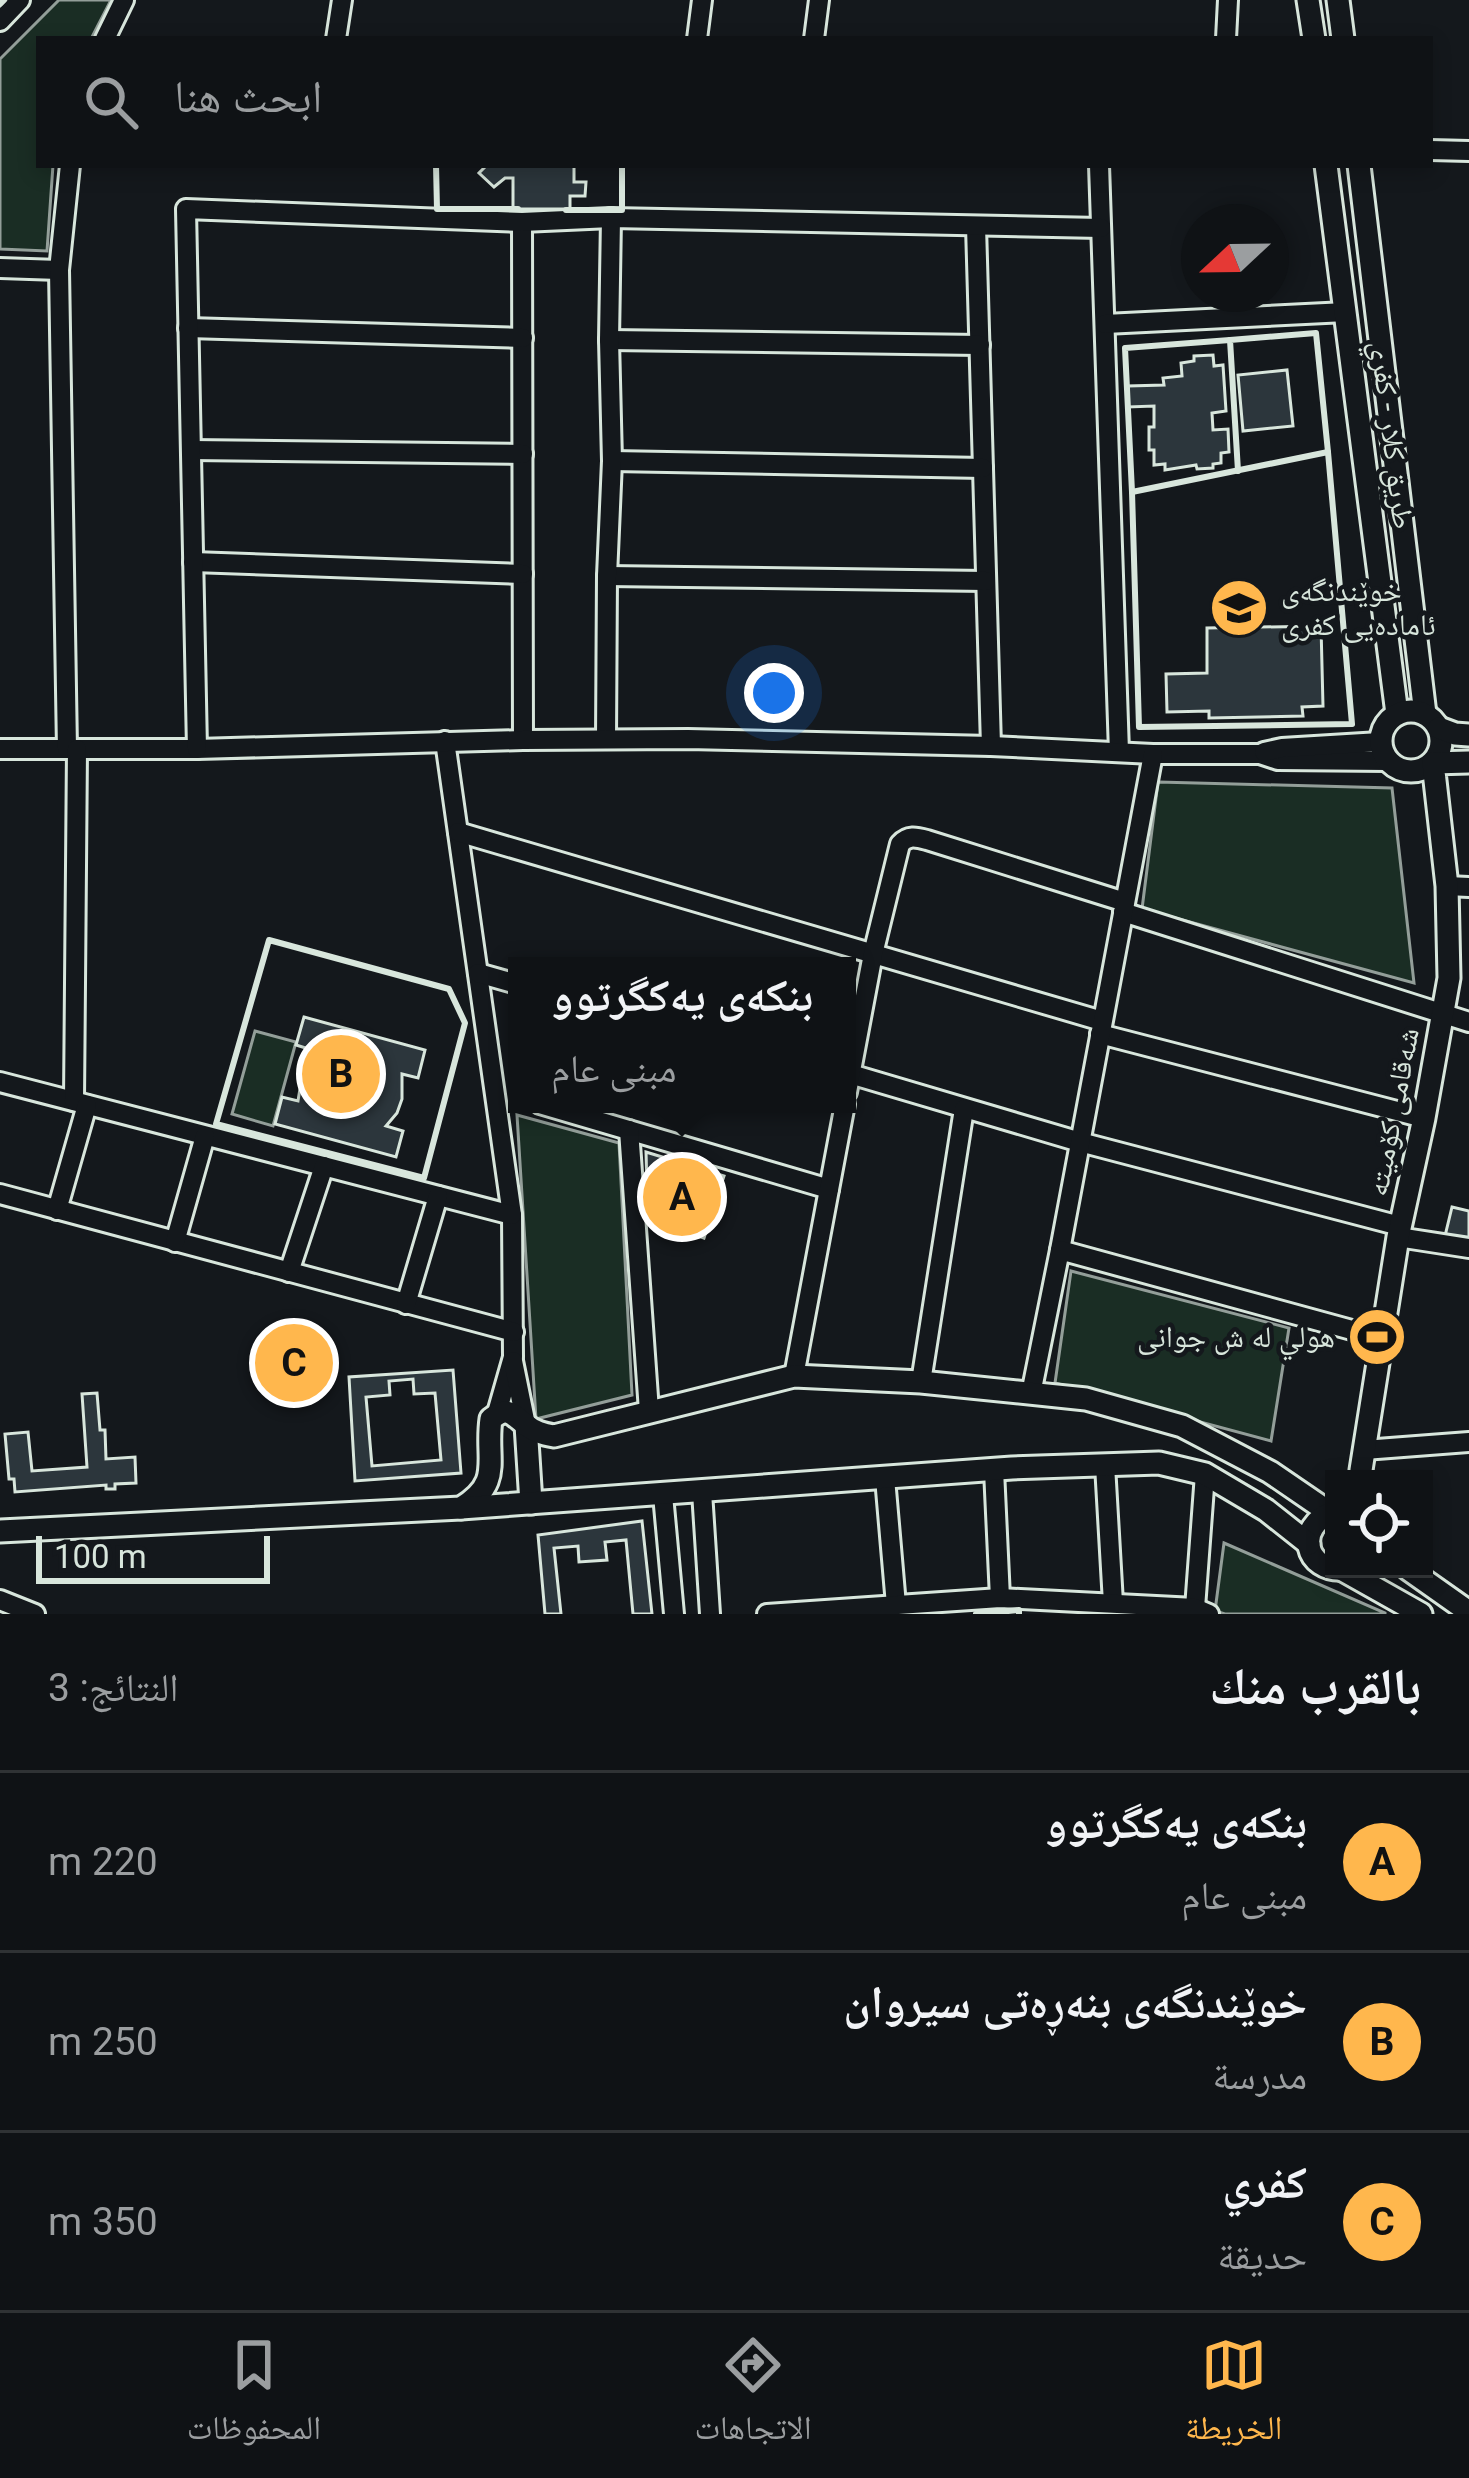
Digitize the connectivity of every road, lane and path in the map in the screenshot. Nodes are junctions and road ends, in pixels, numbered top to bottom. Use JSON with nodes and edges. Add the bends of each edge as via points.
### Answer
{"nodes":[{"id":1,"x":20,"y":0,"type":"edge"},
{"id":2,"x":124,"y":0,"type":"edge"},
{"id":3,"x":342,"y":0,"type":"edge"},
{"id":4,"x":702,"y":0,"type":"edge"},
{"id":5,"x":819,"y":0,"type":"edge"},
{"id":6,"x":1228,"y":0,"type":"edge"},
{"id":7,"x":1308,"y":0,"type":"edge"},
{"id":8,"x":1338,"y":0,"type":"edge"},
{"id":9,"x":0,"y":21,"type":"edge"},
{"id":10,"x":106,"y":36,"type":"edge"},
{"id":11,"x":336,"y":36,"type":"edge"},
{"id":12,"x":697,"y":36,"type":"edge"},
{"id":13,"x":814,"y":36,"type":"edge"},
{"id":14,"x":1226,"y":36,"type":"edge"},
{"id":15,"x":1314,"y":36,"type":"edge"},
{"id":16,"x":1343,"y":36,"type":"edge"},
{"id":17,"x":1433,"y":150,"type":"edge"},
{"id":18,"x":1469,"y":151,"type":"edge"},
{"id":19,"x":70,"y":168,"type":"edge"},
{"id":20,"x":1099,"y":168,"type":"edge"},
{"id":21,"x":1326,"y":168,"type":"edge"},
{"id":22,"x":1359,"y":168,"type":"edge"},
{"id":23,"x":610,"y":218,"type":"junction"},
{"id":24,"x":523,"y":222,"type":"junction"},
{"id":25,"x":976,"y":226,"type":"junction"},
{"id":26,"x":1101,"y":228,"type":"junction"},
{"id":27,"x":0,"y":268,"type":"edge"},
{"id":28,"x":59,"y":270,"type":"junction"},
{"id":29,"x":1346,"y":311,"type":"junction"},
{"id":30,"x":1105,"y":324,"type":"junction"},
{"id":31,"x":188,"y":328,"type":"junction"},
{"id":32,"x":523,"y":338,"type":"junction"},
{"id":33,"x":609,"y":340,"type":"junction"},
{"id":34,"x":980,"y":346,"type":"junction"},
{"id":35,"x":191,"y":450,"type":"junction"},
{"id":36,"x":523,"y":454,"type":"junction"},
{"id":37,"x":612,"y":461,"type":"junction"},
{"id":38,"x":983,"y":468,"type":"junction"},
{"id":39,"x":193,"y":562,"type":"junction"},
{"id":40,"x":523,"y":574,"type":"junction"},
{"id":41,"x":607,"y":576,"type":"junction"},
{"id":42,"x":986,"y":581,"type":"junction"},
{"id":43,"x":1397,"y":713,"type":"junction"},
{"id":44,"x":1432,"y":721,"type":"junction"},
{"id":45,"x":1469,"y":735,"type":"edge"},
{"id":46,"x":606,"y":739,"type":"junction"},
{"id":47,"x":523,"y":740,"type":"junction"},
{"id":48,"x":445,"y":741,"type":"junction"},
{"id":49,"x":991,"y":746,"type":"junction"},
{"id":50,"x":0,"y":749,"type":"edge"},
{"id":51,"x":72,"y":749,"type":"junction"},
{"id":52,"x":197,"y":749,"type":"junction"},
{"id":53,"x":1119,"y":752,"type":"junction"},
{"id":54,"x":1384,"y":752,"type":"junction"},
{"id":55,"x":1153,"y":754,"type":"junction"},
{"id":56,"x":1469,"y":762,"type":"edge"},
{"id":57,"x":1433,"y":763,"type":"junction"},
{"id":58,"x":458,"y":832,"type":"junction"},
{"id":59,"x":1458,"y":886,"type":"edge"},
{"id":60,"x":1124,"y":907,"type":"junction"},
{"id":61,"x":873,"y":954,"type":"junction"},
{"id":62,"x":478,"y":973,"type":"junction"},
{"id":63,"x":1449,"y":978,"type":"junction"},
{"id":64,"x":508,"y":981,"type":"edge"},
{"id":65,"x":1469,"y":1012,"type":"edge"},
{"id":66,"x":1442,"y":1013,"type":"junction"},
{"id":67,"x":1469,"y":1022,"type":"edge"},
{"id":68,"x":1101,"y":1028,"type":"junction"},
{"id":69,"x":856,"y":1040,"type":"edge"},
{"id":70,"x":0,"y":1082,"type":"edge"},
{"id":71,"x":856,"y":1082,"type":"edge"},
{"id":72,"x":494,"y":1090,"type":"junction"},
{"id":73,"x":508,"y":1094,"type":"edge"},
{"id":74,"x":80,"y":1103,"type":"junction"},
{"id":75,"x":964,"y":1109,"type":"junction"},
{"id":76,"x":570,"y":1113,"type":"edge"},
{"id":77,"x":843,"y":1113,"type":"edge"},
{"id":78,"x":1424,"y":1118,"type":"junction"},
{"id":79,"x":628,"y":1130,"type":"junction"},
{"id":80,"x":205,"y":1136,"type":"junction"},
{"id":81,"x":1080,"y":1142,"type":"junction"},
{"id":82,"x":324,"y":1166,"type":"junction"},
{"id":83,"x":829,"y":1189,"type":"junction"},
{"id":84,"x":0,"y":1194,"type":"edge"},
{"id":85,"x":438,"y":1196,"type":"junction"},
{"id":86,"x":57,"y":1210,"type":"junction"},
{"id":87,"x":512,"y":1215,"type":"junction"},
{"id":88,"x":1399,"y":1232,"type":"junction"},
{"id":89,"x":176,"y":1242,"type":"junction"},
{"id":90,"x":1469,"y":1248,"type":"edge"},
{"id":91,"x":1060,"y":1250,"type":"junction"},
{"id":92,"x":290,"y":1272,"type":"junction"},
{"id":93,"x":406,"y":1304,"type":"junction"},
{"id":94,"x":514,"y":1332,"type":"junction"},
{"id":95,"x":1381,"y":1338,"type":"junction"},
{"id":96,"x":513,"y":1357,"type":"junction"},
{"id":97,"x":794,"y":1376,"type":"junction"},
{"id":98,"x":921,"y":1382,"type":"junction"},
{"id":99,"x":1031,"y":1394,"type":"junction"},
{"id":100,"x":649,"y":1411,"type":"junction"},
{"id":101,"x":497,"y":1413,"type":"junction"},
{"id":102,"x":526,"y":1425,"type":"junction"},
{"id":103,"x":1469,"y":1442,"type":"edge"},
{"id":104,"x":1106,"y":1465,"type":"junction"},
{"id":105,"x":490,"y":1469,"type":"junction"},
{"id":106,"x":994,"y":1470,"type":"junction"},
{"id":107,"x":1359,"y":1470,"type":"edge"},
{"id":108,"x":1205,"y":1474,"type":"junction"},
{"id":109,"x":885,"y":1478,"type":"junction"},
{"id":110,"x":702,"y":1492,"type":"junction"},
{"id":111,"x":663,"y":1495,"type":"junction"},
{"id":112,"x":524,"y":1503,"type":"junction"},
{"id":113,"x":461,"y":1508,"type":"junction"},
{"id":114,"x":1325,"y":1508,"type":"edge"},
{"id":115,"x":1325,"y":1515,"type":"edge"},
{"id":116,"x":0,"y":1531,"type":"edge"},
{"id":117,"x":1309,"y":1544,"type":"junction"},
{"id":118,"x":1325,"y":1568,"type":"edge"},
{"id":119,"x":1359,"y":1578,"type":"edge"},
{"id":120,"x":1421,"y":1578,"type":"edge"},
{"id":121,"x":1000,"y":1598,"type":"junction"},
{"id":122,"x":0,"y":1600,"type":"edge"},
{"id":123,"x":1113,"y":1604,"type":"junction"},
{"id":124,"x":896,"y":1605,"type":"junction"},
{"id":125,"x":1202,"y":1611,"type":"edge"},
{"id":126,"x":1469,"y":1612,"type":"edge"},
{"id":127,"x":34,"y":1614,"type":"edge"},
{"id":128,"x":674,"y":1614,"type":"edge"},
{"id":129,"x":710,"y":1614,"type":"edge"},
{"id":130,"x":767,"y":1614,"type":"edge"},
{"id":131,"x":1421,"y":1614,"type":"edge"}],
"edges":[{"from":1,"to":9,"type":"street"},
{"from":2,"to":10,"type":"street"},
{"from":3,"to":11,"type":"street"},
{"from":4,"to":12,"type":"street"},
{"from":5,"to":13,"type":"street"},
{"from":6,"to":14,"type":"street"},
{"from":7,"to":15,"type":"main road"},
{"from":8,"to":16,"type":"main road"},
{"from":17,"to":18,"type":"street"},
{"from":19,"to":28,"type":"street"},
{"from":20,"to":26,"type":"street"},
{"from":21,"to":29,"type":"main road","name":"طريق كلار - كفري"},
{"from":22,"to":44,"type":"main road"},
{"from":23,"to":24,"type":"street"},
{"from":23,"to":25,"type":"street"},
{"from":23,"to":33,"type":"street"},
{"from":24,"to":31,"type":"street","via":[[186,209]]},
{"from":24,"to":32,"type":"street"},
{"from":25,"to":26,"type":"street"},
{"from":25,"to":34,"type":"street"},
{"from":26,"to":30,"type":"street"},
{"from":27,"to":28,"type":"street"},
{"from":28,"to":51,"type":"street"},
{"from":29,"to":30,"type":"street"},
{"from":29,"to":43,"type":"main road","name":"طريق كلار - كفري"},
{"from":30,"to":53,"type":"street"},
{"from":31,"to":32,"type":"street"},
{"from":31,"to":35,"type":"street"},
{"from":32,"to":36,"type":"street"},
{"from":33,"to":34,"type":"street"},
{"from":33,"to":37,"type":"street"},
{"from":34,"to":38,"type":"street"},
{"from":35,"to":36,"type":"street"},
{"from":35,"to":39,"type":"street"},
{"from":36,"to":40,"type":"street"},
{"from":37,"to":38,"type":"street"},
{"from":37,"to":41,"type":"street"},
{"from":38,"to":42,"type":"street"},
{"from":39,"to":40,"type":"street"},
{"from":39,"to":52,"type":"street"},
{"from":40,"to":47,"type":"street"},
{"from":41,"to":42,"type":"street"},
{"from":41,"to":46,"type":"street"},
{"from":42,"to":49,"type":"street"},
{"from":43,"to":44,"type":"main road","via":[[1416,711]]},
{"from":43,"to":54,"type":"main road","via":[[1385,725]]},
{"from":44,"to":45,"type":"main road"},
{"from":44,"to":57,"type":"main road","via":[[1442,746]]},
{"from":46,"to":47,"type":"street"},
{"from":46,"to":49,"type":"street"},
{"from":47,"to":48,"type":"street"},
{"from":48,"to":52,"type":"street"},
{"from":48,"to":58,"type":"street"},
{"from":49,"to":53,"type":"street"},
{"from":50,"to":51,"type":"street"},
{"from":51,"to":52,"type":"street"},
{"from":51,"to":74,"type":"street"},
{"from":53,"to":55,"type":"street"},
{"from":54,"to":55,"type":"street"},
{"from":54,"to":57,"type":"main road","via":[[1410,772]]},
{"from":55,"to":60,"type":"street"},
{"from":56,"to":57,"type":"main road"},
{"from":57,"to":59,"type":"main road","name":"شەقامی کۆمیتە"},
{"from":58,"to":61,"type":"street"},
{"from":58,"to":62,"type":"street"},
{"from":59,"to":63,"type":"main road","name":"شەقامی کۆمیتە"},
{"from":60,"to":61,"type":"street","via":[[913,836],[900,844]]},
{"from":60,"to":66,"type":"street"},
{"from":60,"to":68,"type":"street"},
{"from":61,"to":68,"type":"street"},
{"from":61,"to":69,"type":"street"},
{"from":62,"to":64,"type":"street"},
{"from":62,"to":72,"type":"street"},
{"from":63,"to":65,"type":"street"},
{"from":63,"to":66,"type":"main road","name":"شەقامی کۆمیتە"},
{"from":66,"to":67,"type":"street"},
{"from":66,"to":78,"type":"main road","name":"شەقامی کۆمیتە"},
{"from":68,"to":78,"type":"street"},
{"from":68,"to":81,"type":"street"},
{"from":70,"to":74,"type":"street"},
{"from":71,"to":75,"type":"street"},
{"from":72,"to":73,"type":"street"},
{"from":72,"to":87,"type":"street"},
{"from":74,"to":80,"type":"street"},
{"from":74,"to":86,"type":"street"},
{"from":75,"to":81,"type":"street"},
{"from":75,"to":98,"type":"street"},
{"from":76,"to":79,"type":"street"},
{"from":77,"to":83,"type":"street"},
{"from":78,"to":88,"type":"main road","name":"شەقامی کۆمیتە"},
{"from":79,"to":83,"type":"street"},
{"from":79,"to":100,"type":"street"},
{"from":80,"to":82,"type":"street"},
{"from":80,"to":89,"type":"street"},
{"from":81,"to":88,"type":"street"},
{"from":81,"to":91,"type":"street"},
{"from":82,"to":85,"type":"street"},
{"from":82,"to":92,"type":"street"},
{"from":83,"to":97,"type":"street"},
{"from":84,"to":86,"type":"street"},
{"from":85,"to":87,"type":"street"},
{"from":85,"to":93,"type":"street"},
{"from":86,"to":89,"type":"street"},
{"from":87,"to":94,"type":"street"},
{"from":88,"to":90,"type":"street"},
{"from":88,"to":95,"type":"main road","name":"شەقامی کۆمیتە"},
{"from":89,"to":92,"type":"street"},
{"from":91,"to":95,"type":"street"},
{"from":91,"to":99,"type":"street"},
{"from":92,"to":93,"type":"street"},
{"from":93,"to":94,"type":"street"},
{"from":94,"to":96,"type":"street"},
{"from":95,"to":107,"type":"main road","name":"شەقامی کۆمیتە"},
{"from":96,"to":101,"type":"street"},
{"from":96,"to":102,"type":"street"},
{"from":97,"to":98,"type":"main road"},
{"from":97,"to":100,"type":"main road"},
{"from":98,"to":99,"type":"main road"},
{"from":99,"to":114,"type":"main road","via":[[1086,1399],[1182,1426]]},
{"from":100,"to":102,"type":"main road","via":[[554,1436]]},
{"from":101,"to":102,"type":"main road","via":[[515,1413]]},
{"from":101,"to":105,"type":"main road"},
{"from":102,"to":112,"type":"main road"},
{"from":103,"to":107,"type":"street"},
{"from":104,"to":106,"type":"main road"},
{"from":104,"to":108,"type":"main road","via":[[1159,1463]]},
{"from":104,"to":123,"type":"street"},
{"from":105,"to":112,"type":"main road"},
{"from":105,"to":113,"type":"main road","via":[[479,1497]]},
{"from":106,"to":109,"type":"main road"},
{"from":106,"to":121,"type":"street"},
{"from":108,"to":117,"type":"main road"},
{"from":108,"to":125,"type":"street"},
{"from":109,"to":110,"type":"main road"},
{"from":109,"to":124,"type":"street"},
{"from":110,"to":111,"type":"main road"},
{"from":110,"to":129,"type":"street"},
{"from":111,"to":112,"type":"main road"},
{"from":111,"to":128,"type":"street"},
{"from":112,"to":113,"type":"main road"},
{"from":113,"to":116,"type":"main road"},
{"from":115,"to":117,"type":"main road"},
{"from":117,"to":118,"type":"main road"},
{"from":119,"to":131,"type":"main road"},
{"from":120,"to":126,"type":"main road"},
{"from":121,"to":123,"type":"street"},
{"from":121,"to":124,"type":"street"},
{"from":122,"to":127,"type":"street"},
{"from":123,"to":125,"type":"street"},
{"from":124,"to":130,"type":"street"}]}
